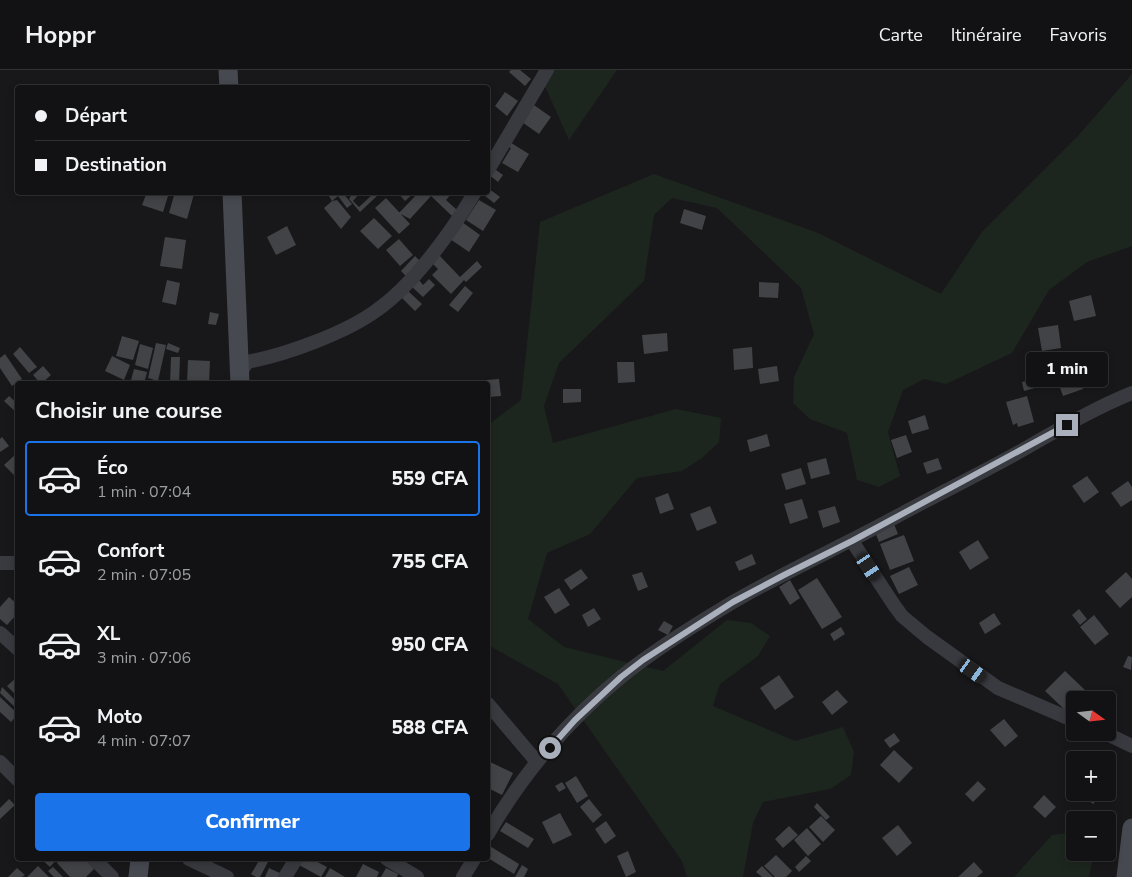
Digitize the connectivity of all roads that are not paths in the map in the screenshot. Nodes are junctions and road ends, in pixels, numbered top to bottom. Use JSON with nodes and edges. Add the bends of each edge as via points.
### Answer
{"nodes":[{"id":1,"x":228,"y":70,"type":"edge"},
{"id":2,"x":547,"y":70,"type":"edge"},
{"id":3,"x":229,"y":85,"type":"edge"},
{"id":4,"x":490,"y":166,"type":"edge"},
{"id":5,"x":232,"y":195,"type":"edge"},
{"id":6,"x":472,"y":195,"type":"edge"},
{"id":7,"x":240,"y":379,"type":"edge"},
{"id":8,"x":1132,"y":393,"type":"edge"},
{"id":9,"x":852,"y":541,"type":"junction"},
{"id":10,"x":0,"y":563,"type":"edge"},
{"id":11,"x":15,"y":563,"type":"edge"},
{"id":12,"x":0,"y":633,"type":"edge"},
{"id":13,"x":15,"y":646,"type":"edge"},
{"id":14,"x":490,"y":706,"type":"edge"},
{"id":15,"x":1066,"y":717,"type":"edge"},
{"id":16,"x":1116,"y":738,"type":"edge"},
{"id":17,"x":1132,"y":746,"type":"edge"},
{"id":18,"x":0,"y":762,"type":"edge"},
{"id":19,"x":537,"y":762,"type":"junction"},
{"id":20,"x":15,"y":777,"type":"edge"},
{"id":21,"x":493,"y":813,"type":"edge"},
{"id":22,"x":490,"y":826,"type":"edge"},
{"id":23,"x":1132,"y":828,"type":"edge"},
{"id":24,"x":96,"y":861,"type":"edge"},
{"id":25,"x":140,"y":861,"type":"edge"},
{"id":26,"x":193,"y":861,"type":"edge"},
{"id":27,"x":295,"y":861,"type":"edge"},
{"id":28,"x":390,"y":861,"type":"edge"},
{"id":29,"x":473,"y":861,"type":"edge"},
{"id":30,"x":112,"y":877,"type":"edge"},
{"id":31,"x":138,"y":877,"type":"edge"},
{"id":32,"x":227,"y":877,"type":"edge"},
{"id":33,"x":286,"y":877,"type":"edge"},
{"id":34,"x":417,"y":877,"type":"edge"},
{"id":35,"x":463,"y":877,"type":"edge"},
{"id":36,"x":1126,"y":877,"type":"edge"}],
"edges":[{"from":1,"to":3,"type":"street"},
{"from":2,"to":4,"type":"street"},
{"from":5,"to":7,"type":"street"},
{"from":6,"to":7,"type":"street","via":[[422,266],[378,310],[282,354],[246,362]]},
{"from":8,"to":9,"type":"street","via":[[1096,409]]},
{"from":9,"to":15,"type":"street","via":[[898,611],[927,637],[998,688]]},
{"from":9,"to":19,"type":"street","via":[[733,602],[643,660],[597,699]]},
{"from":10,"to":11,"type":"street"},
{"from":12,"to":13,"type":"street"},
{"from":14,"to":19,"type":"street"},
{"from":16,"to":17,"type":"street"},
{"from":18,"to":20,"type":"street"},
{"from":19,"to":21,"type":"street"},
{"from":21,"to":22,"type":"street"},
{"from":23,"to":36,"type":"street"},
{"from":24,"to":30,"type":"street"},
{"from":25,"to":31,"type":"street"},
{"from":26,"to":32,"type":"street"},
{"from":27,"to":33,"type":"street"},
{"from":28,"to":34,"type":"street"},
{"from":29,"to":35,"type":"street"}]}
